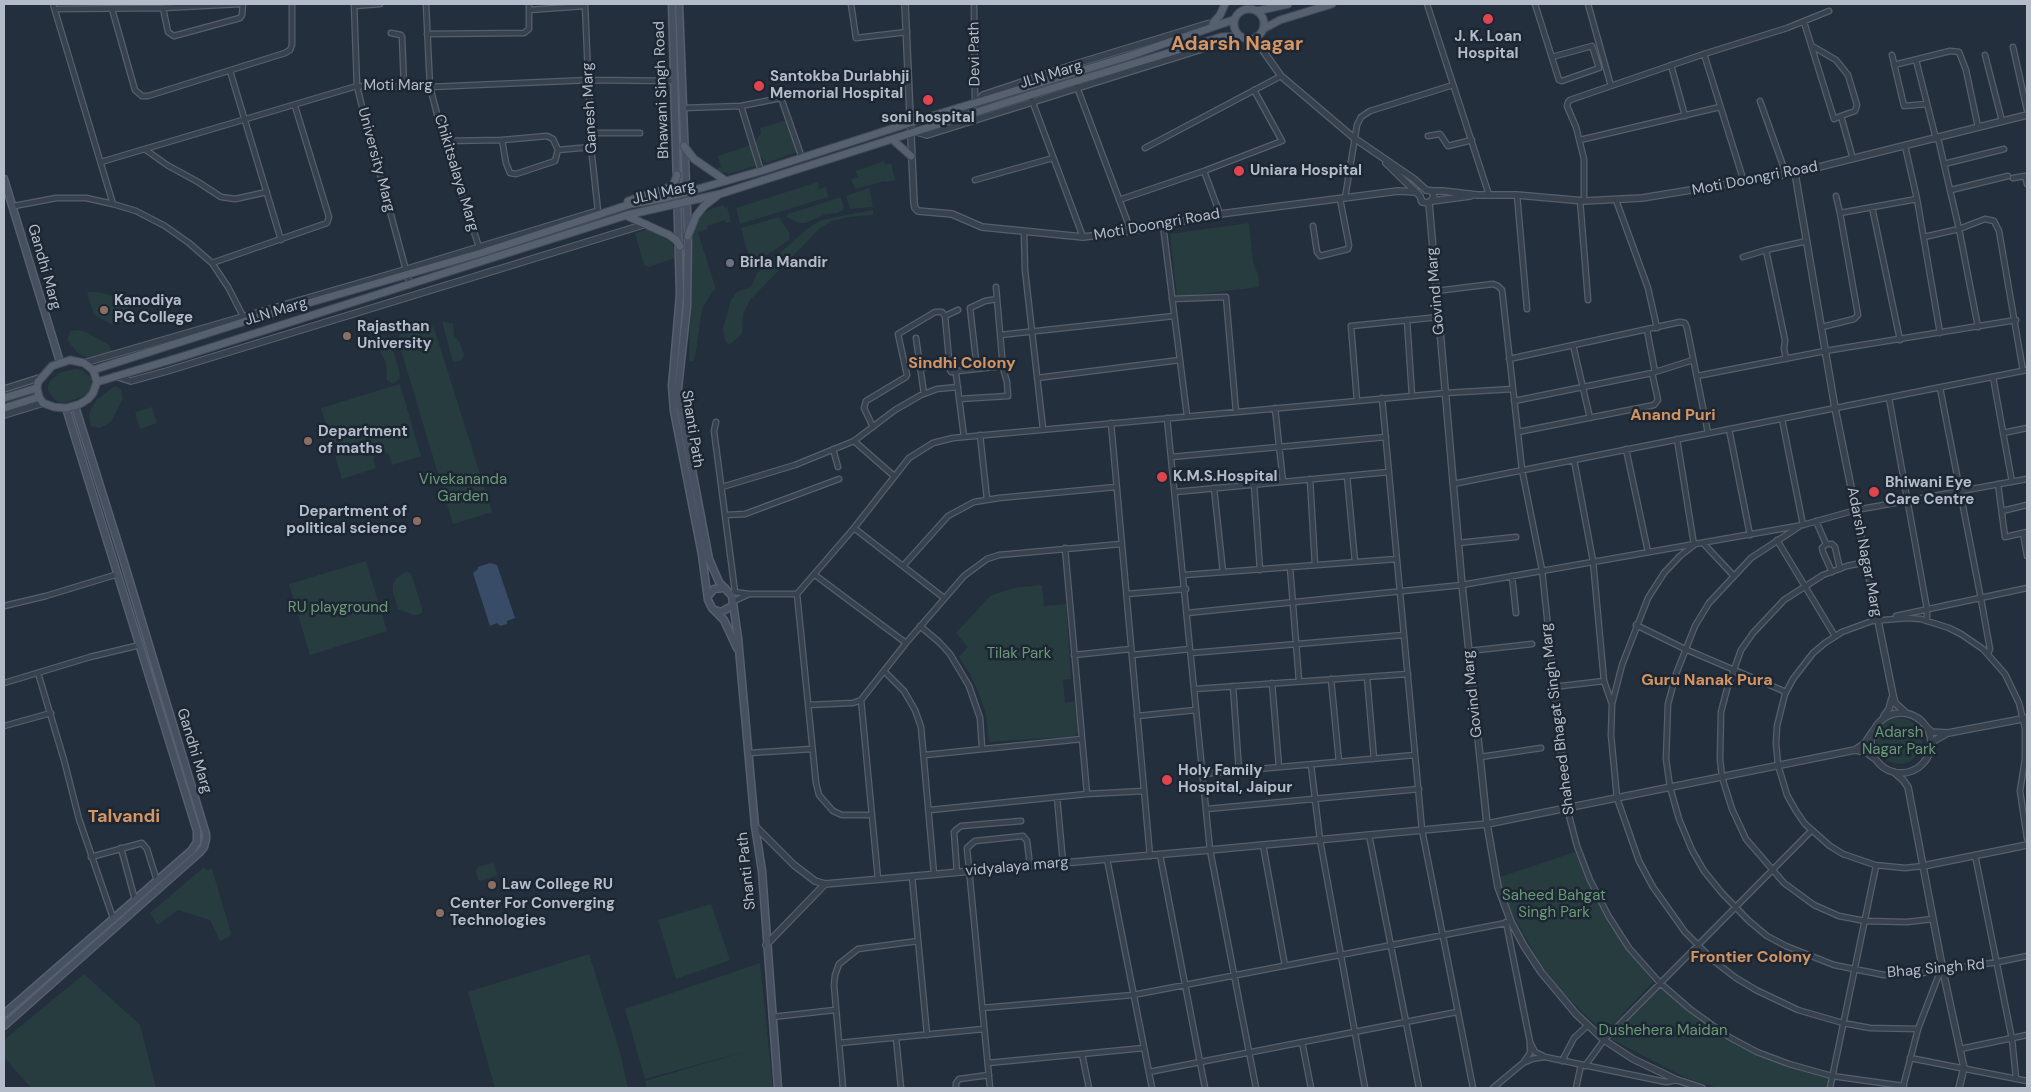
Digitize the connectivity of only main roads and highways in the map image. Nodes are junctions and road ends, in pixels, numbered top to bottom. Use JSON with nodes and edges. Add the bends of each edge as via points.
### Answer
{"nodes":[{"id":1,"x":672,"y":4,"type":"edge"},
{"id":2,"x":678,"y":4,"type":"edge"},
{"id":3,"x":1225,"y":4,"type":"edge"},
{"id":4,"x":1288,"y":4,"type":"edge"},
{"id":5,"x":1332,"y":4,"type":"edge"},
{"id":6,"x":1240,"y":7,"type":"edge"},
{"id":7,"x":1257,"y":10,"type":"junction"},
{"id":8,"x":1234,"y":20,"type":"junction"},
{"id":9,"x":1213,"y":23,"type":"road end"},
{"id":10,"x":1263,"y":29,"type":"junction"},
{"id":11,"x":1240,"y":36,"type":"junction"},
{"id":12,"x":893,"y":140,"type":"junction"},
{"id":13,"x":684,"y":146,"type":"junction"},
{"id":14,"x":911,"y":156,"type":"road end"},
{"id":15,"x":677,"y":175,"type":"junction"},
{"id":16,"x":4,"y":179,"type":"edge"},
{"id":17,"x":726,"y":181,"type":"junction"},
{"id":18,"x":687,"y":191,"type":"junction"},
{"id":19,"x":719,"y":194,"type":"junction"},
{"id":20,"x":677,"y":195,"type":"junction"},
{"id":21,"x":688,"y":202,"type":"junction"},
{"id":22,"x":677,"y":205,"type":"junction"},
{"id":23,"x":597,"y":213,"type":"junction"},
{"id":24,"x":627,"y":216,"type":"junction"},
{"id":25,"x":688,"y":236,"type":"junction"},
{"id":26,"x":680,"y":246,"type":"junction"},
{"id":27,"x":60,"y":362,"type":"junction"},
{"id":28,"x":93,"y":370,"type":"junction"},
{"id":29,"x":97,"y":382,"type":"junction"},
{"id":30,"x":37,"y":388,"type":"junction"},
{"id":31,"x":4,"y":398,"type":"edge"},
{"id":32,"x":41,"y":400,"type":"junction"},
{"id":33,"x":75,"y":406,"type":"junction"},
{"id":34,"x":4,"y":408,"type":"edge"},
{"id":35,"x":66,"y":408,"type":"junction"},
{"id":36,"x":730,"y":590,"type":"junction"},
{"id":37,"x":708,"y":596,"type":"junction"},
{"id":38,"x":732,"y":604,"type":"junction"},
{"id":39,"x":715,"y":610,"type":"junction"},
{"id":40,"x":738,"y":651,"type":"junction"},
{"id":41,"x":4,"y":1014,"type":"edge"},
{"id":42,"x":4,"y":1026,"type":"edge"},
{"id":43,"x":778,"y":1088,"type":"edge"}],
"edges":[{"from":1,"to":15,"type":"main road","name":"Bhawani Singh Road"},
{"from":2,"to":13,"type":"main road","name":"Bhawani Singh Road"},
{"from":3,"to":9,"type":"main road"},
{"from":4,"to":7,"type":"main road"},
{"from":5,"to":10,"type":"main road","via":[[1280,20]]},
{"from":6,"to":7,"type":"main road"},
{"from":6,"to":8,"type":"main road"},
{"from":7,"to":10,"type":"main road","via":[[1263,18]]},
{"from":8,"to":11,"type":"main road","via":[[1234,29]]},
{"from":8,"to":17,"type":"main road","name":"JLN Marg","via":[[1126,57]]},
{"from":10,"to":11,"type":"main road","via":[[1254,38]]},
{"from":11,"to":12,"type":"main road","name":"JLN Marg","via":[[1225,37]]},
{"from":12,"to":14,"type":"main road"},
{"from":12,"to":19,"type":"main road","name":"JLN Marg"},
{"from":13,"to":17,"type":"main road","via":[[694,158]]},
{"from":13,"to":18,"type":"main road","name":"Bhawani Singh Road"},
{"from":15,"to":20,"type":"main road","name":"Bhawani Singh Road"},
{"from":15,"to":23,"type":"main road","via":[[673,186]]},
{"from":16,"to":27,"type":"main road","name":"Gandhi Marg"},
{"from":17,"to":18,"type":"main road","name":"JLN Marg"},
{"from":18,"to":20,"type":"main road","name":"JLN Marg"},
{"from":18,"to":21,"type":"main road","name":"Bhawani Singh Road"},
{"from":19,"to":21,"type":"main road","name":"JLN Marg"},
{"from":19,"to":25,"type":"main road","via":[[696,216]]},
{"from":20,"to":22,"type":"main road","name":"Bhawani Singh Road"},
{"from":20,"to":23,"type":"main road","name":"JLN Marg"},
{"from":21,"to":22,"type":"main road","name":"JLN Marg"},
{"from":21,"to":25,"type":"main road","name":"Bhawani Singh Road"},
{"from":22,"to":24,"type":"main road","name":"JLN Marg"},
{"from":22,"to":26,"type":"main road","name":"Shanti Path"},
{"from":23,"to":28,"type":"main road","name":"JLN Marg","via":[[245,319]]},
{"from":24,"to":26,"type":"main road","via":[[669,235]]},
{"from":24,"to":29,"type":"main road","name":"JLN Marg"},
{"from":25,"to":36,"type":"main road","name":"Bhawani Singh Road","via":[[687,306],[679,401],[709,559],[719,582]]},
{"from":26,"to":37,"type":"main road","name":"Shanti Path","via":[[680,296],[672,395]]},
{"from":27,"to":28,"type":"main road","via":[[84,363]]},
{"from":27,"to":30,"type":"main road","via":[[42,377]]},
{"from":28,"to":29,"type":"main road"},
{"from":29,"to":33,"type":"main road","via":[[88,399]]},
{"from":30,"to":31,"type":"main road"},
{"from":30,"to":32,"type":"main road"},
{"from":32,"to":34,"type":"main road"},
{"from":32,"to":35,"type":"main road","via":[[54,407]]},
{"from":33,"to":35,"type":"main road"},
{"from":33,"to":42,"type":"main road","name":"Gandhi Marg","via":[[206,839],[199,854]]},
{"from":35,"to":41,"type":"main road","name":"Gandhi Marg","via":[[197,831],[197,842],[191,851]]},
{"from":36,"to":37,"type":"main road","via":[[714,589]]},
{"from":36,"to":38,"type":"main road"},
{"from":37,"to":39,"type":"main road"},
{"from":38,"to":39,"type":"main road","via":[[721,612]]},
{"from":38,"to":40,"type":"main road","name":"Shanti Path"},
{"from":39,"to":40,"type":"main road","via":[[724,620]]},
{"from":40,"to":43,"type":"main road","name":"Shanti Path","via":[[762,871]]}]}
